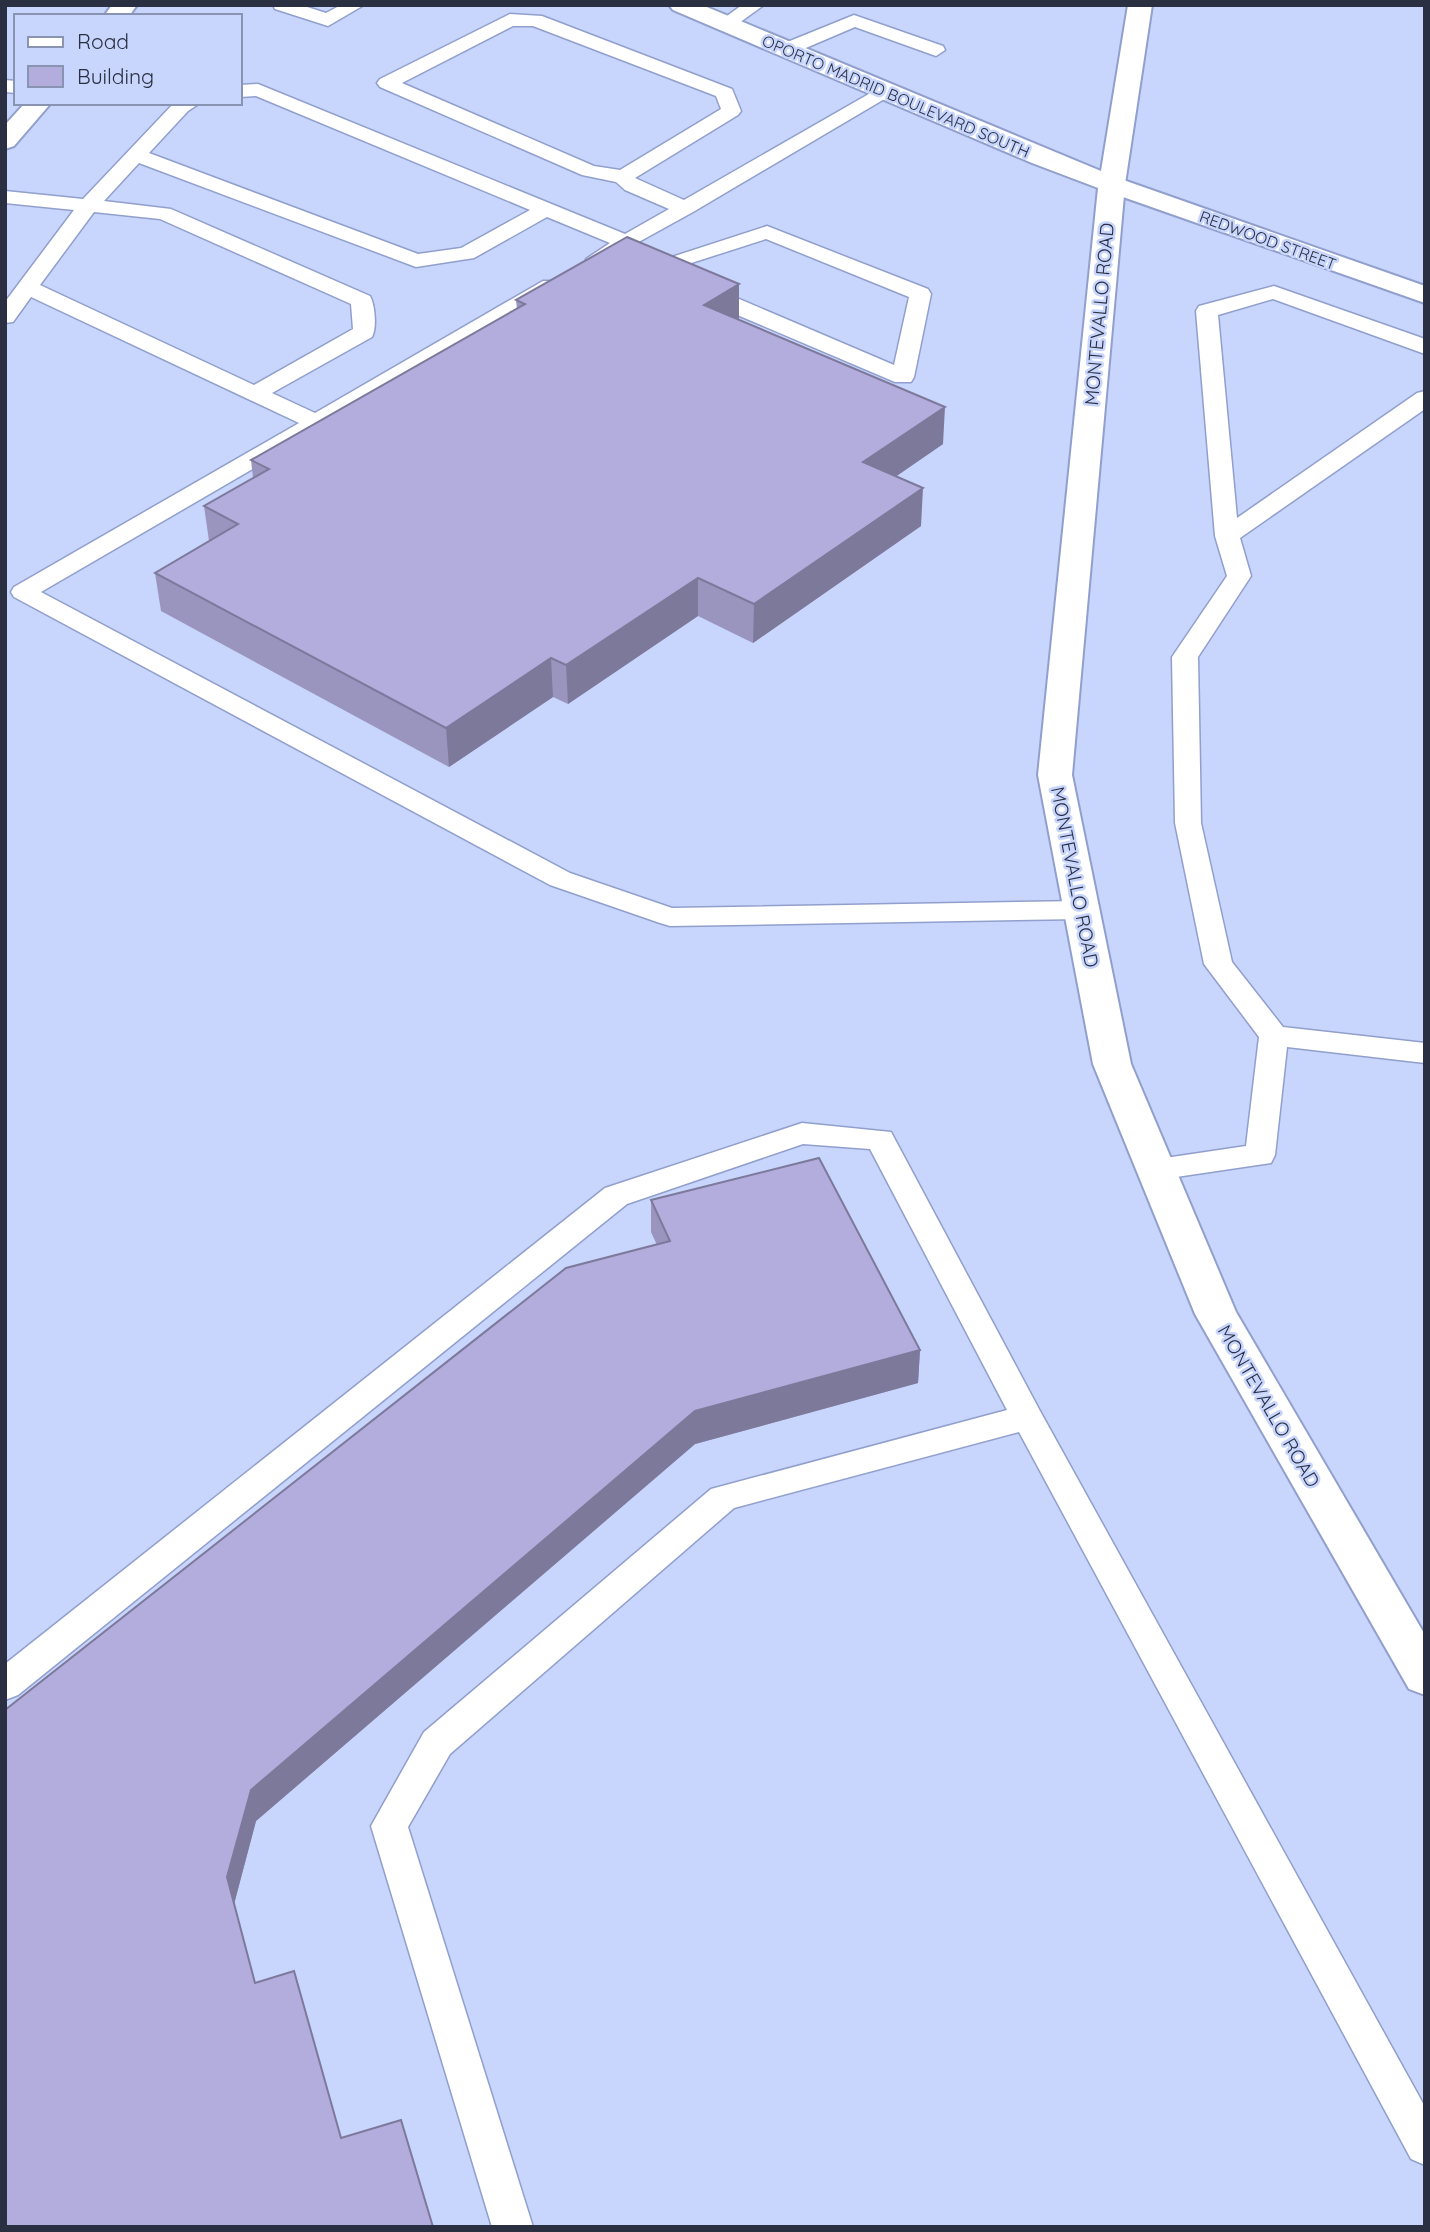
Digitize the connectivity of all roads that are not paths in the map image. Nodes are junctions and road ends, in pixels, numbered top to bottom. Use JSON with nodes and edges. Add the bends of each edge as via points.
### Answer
{"nodes":[{"id":1,"x":282,"y":5,"type":"edge"},
{"id":2,"x":355,"y":5,"type":"edge"},
{"id":3,"x":681,"y":5,"type":"edge"},
{"id":4,"x":755,"y":5,"type":"edge"},
{"id":5,"x":1129,"y":5,"type":"edge"},
{"id":6,"x":1140,"y":6,"type":"edge"},
{"id":7,"x":725,"y":24,"type":"junction"},
{"id":8,"x":788,"y":49,"type":"junction"},
{"id":9,"x":936,"y":50,"type":"dead end"},
{"id":10,"x":242,"y":91,"type":"edge"},
{"id":11,"x":888,"y":91,"type":"junction"},
{"id":12,"x":37,"y":105,"type":"edge"},
{"id":13,"x":186,"y":105,"type":"edge"},
{"id":14,"x":5,"y":141,"type":"edge"},
{"id":15,"x":136,"y":155,"type":"junction"},
{"id":16,"x":623,"y":177,"type":"junction"},
{"id":17,"x":1112,"y":184,"type":"junction"},
{"id":18,"x":5,"y":197,"type":"edge"},
{"id":19,"x":87,"y":207,"type":"junction"},
{"id":20,"x":686,"y":208,"type":"junction"},
{"id":21,"x":546,"y":209,"type":"junction"},
{"id":22,"x":618,"y":247,"type":"junction"},
{"id":23,"x":650,"y":270,"type":"junction"},
{"id":24,"x":28,"y":287,"type":"junction"},
{"id":25,"x":1425,"y":295,"type":"edge"},
{"id":26,"x":5,"y":317,"type":"edge"},
{"id":27,"x":1425,"y":347,"type":"edge"},
{"id":28,"x":254,"y":394,"type":"junction"},
{"id":29,"x":1425,"y":398,"type":"edge"},
{"id":30,"x":316,"y":422,"type":"junction"},
{"id":31,"x":1227,"y":536,"type":"junction"},
{"id":32,"x":14,"y":586,"type":"edge"},
{"id":33,"x":1082,"y":910,"type":"junction"},
{"id":34,"x":1274,"y":1036,"type":"junction"},
{"id":35,"x":1425,"y":1053,"type":"edge"},
{"id":36,"x":1156,"y":1169,"type":"junction"},
{"id":37,"x":1027,"y":1417,"type":"junction"},
{"id":38,"x":1425,"y":1676,"type":"edge"},
{"id":39,"x":5,"y":1685,"type":"edge"},
{"id":40,"x":1425,"y":2146,"type":"edge"},
{"id":41,"x":513,"y":2227,"type":"edge"}],
"edges":[{"from":1,"to":2,"type":"lane","via":[[328,20]]},
{"from":3,"to":7,"type":"main road","name":"OPORTO MADRID BOULEVARD SOUTH"},
{"from":4,"to":7,"type":"lane"},
{"from":5,"to":6,"type":"lane"},
{"from":6,"to":17,"type":"main road","name":"MONTEVALLO ROAD"},
{"from":7,"to":8,"type":"main road","name":"OPORTO MADRID BOULEVARD SOUTH"},
{"from":8,"to":9,"type":"lane","via":[[854,21]]},
{"from":8,"to":11,"type":"main road","name":"OPORTO MADRID BOULEVARD SOUTH"},
{"from":10,"to":21,"type":"lane","via":[[258,90]]},
{"from":11,"to":17,"type":"main road","name":"OPORTO MADRID BOULEVARD SOUTH"},
{"from":11,"to":20,"type":"lane"},
{"from":12,"to":14,"type":"main road"},
{"from":13,"to":15,"type":"lane"},
{"from":15,"to":19,"type":"lane"},
{"from":15,"to":21,"type":"lane","via":[[416,261],[467,254]]},
{"from":16,"to":16,"type":"lane","via":[[589,171],[387,83],[520,18],[725,93],[731,111]]},
{"from":16,"to":20,"type":"lane","via":[[632,186]]},
{"from":17,"to":25,"type":"main road","name":"REDWOOD STREET"},
{"from":17,"to":33,"type":"main road","name":"MONTEVALLO ROAD","via":[[1055,775]]},
{"from":18,"to":19,"type":"lane"},
{"from":19,"to":24,"type":"lane"},
{"from":19,"to":28,"type":"lane","via":[[164,213],[362,301],[365,332]]},
{"from":20,"to":22,"type":"lane"},
{"from":21,"to":22,"type":"lane"},
{"from":22,"to":23,"type":"lane"},
{"from":22,"to":30,"type":"lane"},
{"from":23,"to":23,"type":"lane","via":[[682,284],[903,377],[920,294],[767,232]]},
{"from":24,"to":26,"type":"lane"},
{"from":24,"to":28,"type":"lane"},
{"from":27,"to":31,"type":"lane","via":[[1274,292],[1207,311]]},
{"from":28,"to":30,"type":"lane"},
{"from":29,"to":31,"type":"lane"},
{"from":30,"to":32,"type":"lane"},
{"from":31,"to":34,"type":"lane","via":[[1239,576],[1185,657],[1188,823],[1218,964]]},
{"from":32,"to":33,"type":"lane","via":[[560,878],[670,917]]},
{"from":33,"to":36,"type":"main road","name":"MONTEVALLO ROAD","via":[[1112,1064]]},
{"from":34,"to":35,"type":"lane"},
{"from":34,"to":36,"type":"lane","via":[[1260,1155]]},
{"from":36,"to":38,"type":"main road","name":"MONTEVALLO ROAD","via":[[1216,1314]]},
{"from":37,"to":39,"type":"lane","via":[[880,1139],[803,1133],[616,1196]]},
{"from":37,"to":40,"type":"lane"},
{"from":37,"to":41,"type":"lane","via":[[723,1498],[437,1743],[388,1826]]}]}
